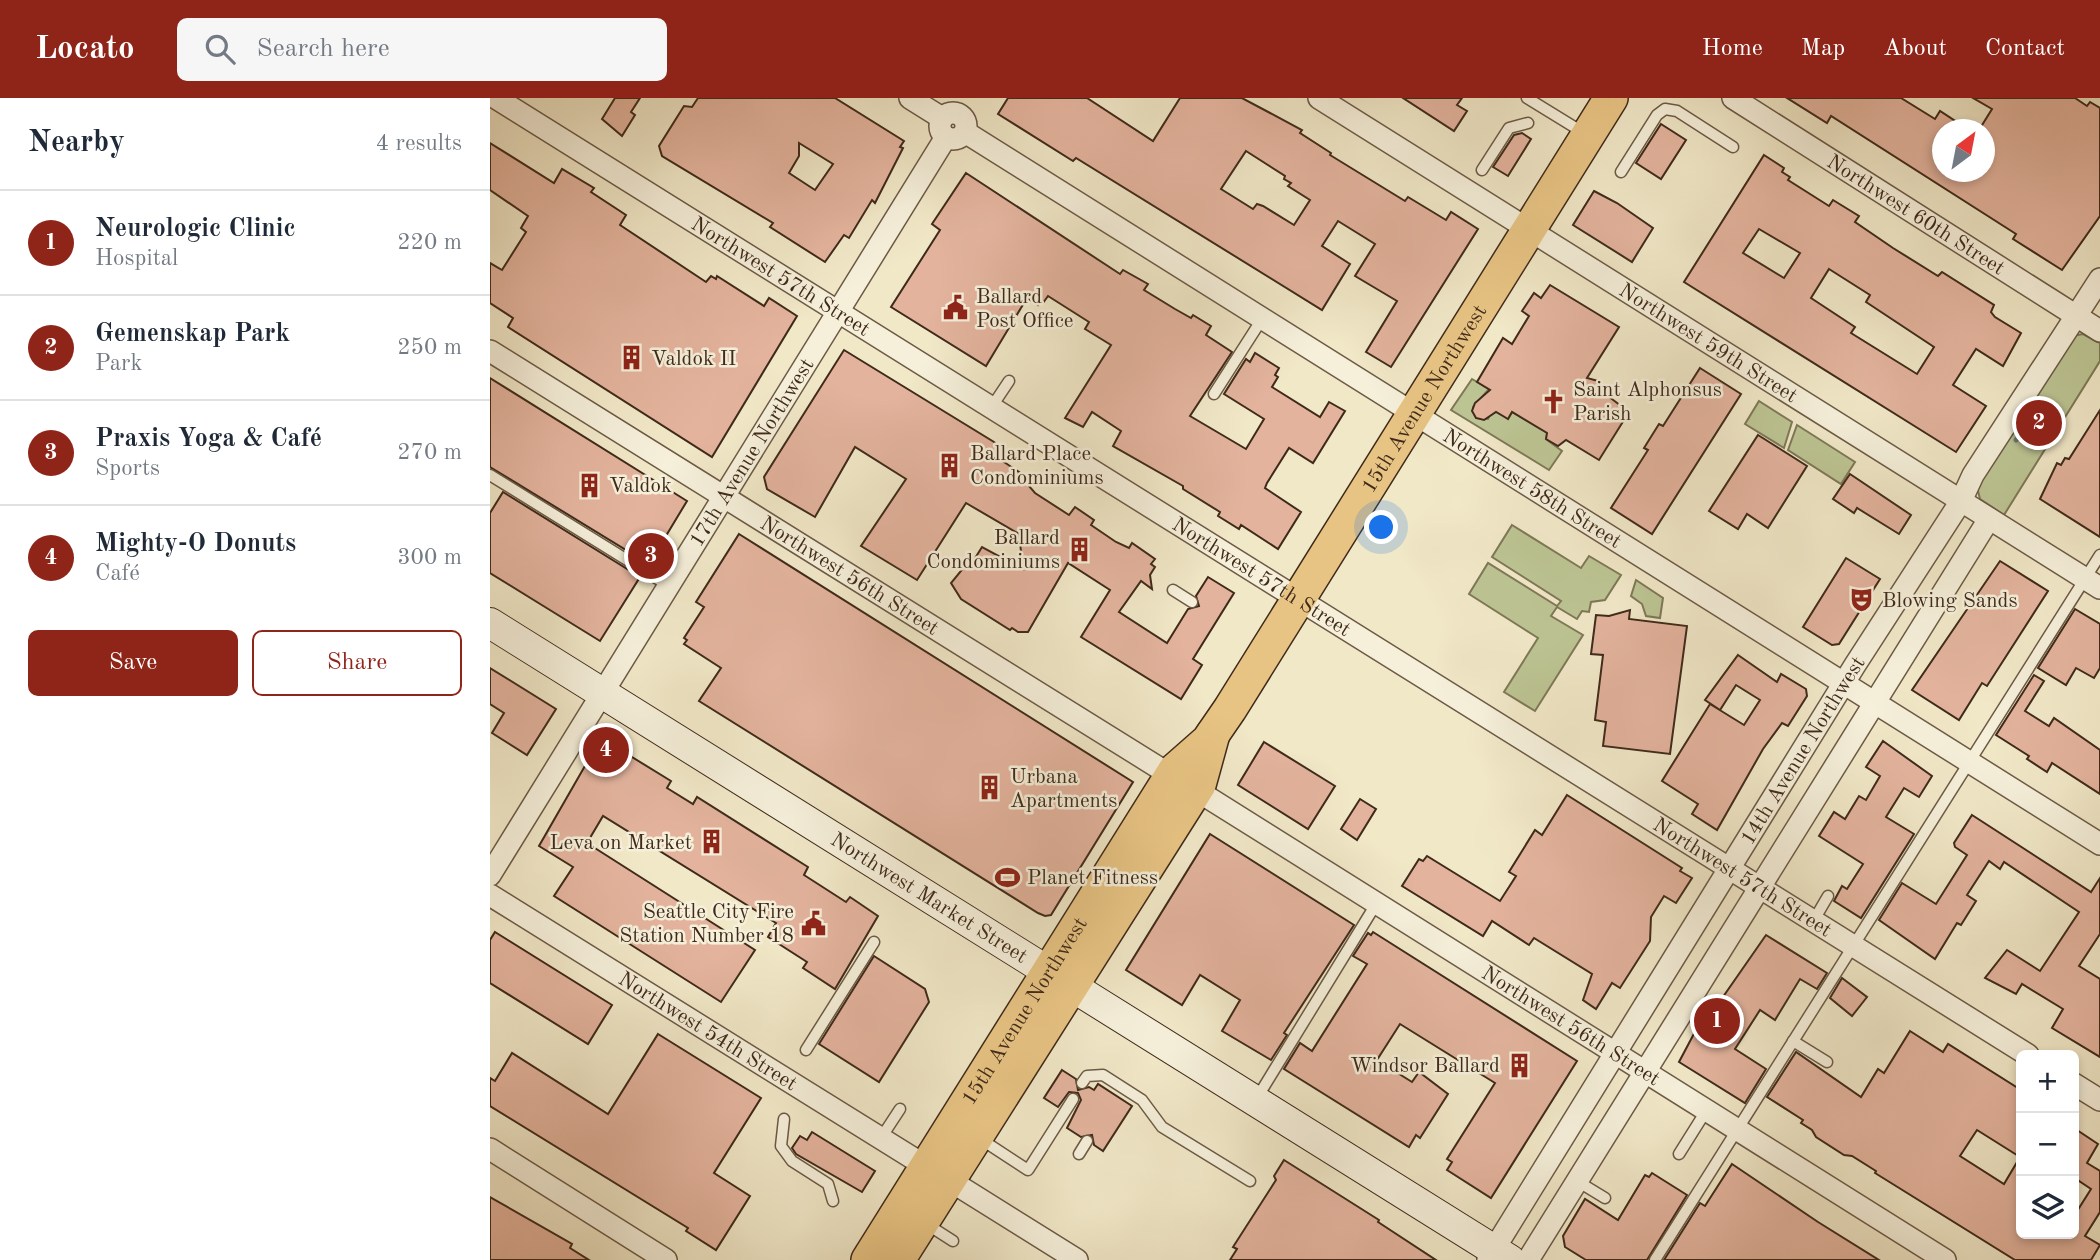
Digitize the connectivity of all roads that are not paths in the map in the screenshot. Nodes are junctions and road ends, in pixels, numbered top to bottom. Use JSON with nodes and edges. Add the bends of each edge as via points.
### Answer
{"nodes":[{"id":1,"x":496,"y":98,"type":"edge"},
{"id":2,"x":910,"y":98,"type":"edge"},
{"id":3,"x":1319,"y":98,"type":"edge"},
{"id":4,"x":1527,"y":98,"type":"edge"},
{"id":5,"x":1611,"y":98,"type":"edge"},
{"id":6,"x":1733,"y":98,"type":"edge"},
{"id":7,"x":957,"y":120,"type":"edge"},
{"id":8,"x":1528,"y":123,"type":"dead end"},
{"id":9,"x":1588,"y":135,"type":"junction"},
{"id":10,"x":1733,"y":146,"type":"dead end"},
{"id":11,"x":1482,"y":170,"type":"dead end"},
{"id":12,"x":1621,"y":172,"type":"dead end"},
{"id":13,"x":1530,"y":229,"type":"junction"},
{"id":14,"x":2100,"y":279,"type":"edge"},
{"id":15,"x":838,"y":312,"type":"junction"},
{"id":16,"x":2077,"y":316,"type":"junction"},
{"id":17,"x":1262,"y":319,"type":"junction"},
{"id":18,"x":2100,"y":331,"type":"edge"},
{"id":19,"x":490,"y":351,"type":"edge"},
{"id":20,"x":1009,"y":381,"type":"dead end"},
{"id":21,"x":1214,"y":394,"type":"dead end"},
{"id":22,"x":991,"y":408,"type":"junction"},
{"id":23,"x":1415,"y":415,"type":"junction"},
{"id":24,"x":490,"y":475,"type":"edge"},
{"id":25,"x":723,"y":498,"type":"junction"},
{"id":26,"x":1961,"y":501,"type":"junction"},
{"id":27,"x":1989,"y":519,"type":"junction"},
{"id":28,"x":2100,"y":555,"type":"edge"},
{"id":29,"x":2092,"y":583,"type":"edge"},
{"id":30,"x":668,"y":586,"type":"junction"},
{"id":31,"x":1174,"y":590,"type":"dead end"},
{"id":32,"x":1298,"y":600,"type":"junction"},
{"id":33,"x":1192,"y":602,"type":"dead end"},
{"id":34,"x":490,"y":623,"type":"edge"},
{"id":35,"x":1844,"y":683,"type":"junction"},
{"id":36,"x":602,"y":693,"type":"junction"},
{"id":37,"x":1874,"y":702,"type":"junction"},
{"id":38,"x":1970,"y":762,"type":"junction"},
{"id":39,"x":1184,"y":783,"type":"junction"},
{"id":40,"x":2100,"y":844,"type":"edge"},
{"id":41,"x":1731,"y":868,"type":"junction"},
{"id":42,"x":490,"y":875,"type":"edge"},
{"id":43,"x":1760,"y":886,"type":"junction"},
{"id":44,"x":490,"y":895,"type":"edge"},
{"id":45,"x":1828,"y":896,"type":"dead end"},
{"id":46,"x":1376,"y":904,"type":"junction"},
{"id":47,"x":1814,"y":920,"type":"junction"},
{"id":48,"x":874,"y":942,"type":"dead end"},
{"id":49,"x":1853,"y":945,"type":"junction"},
{"id":50,"x":1060,"y":979,"type":"junction"},
{"id":51,"x":1793,"y":1041,"type":"junction"},
{"id":52,"x":806,"y":1050,"type":"dead end"},
{"id":53,"x":2020,"y":1050,"type":"edge"},
{"id":54,"x":1615,"y":1054,"type":"junction"},
{"id":55,"x":1827,"y":1062,"type":"dead end"},
{"id":56,"x":1645,"y":1072,"type":"junction"},
{"id":57,"x":1083,"y":1083,"type":"dead end"},
{"id":58,"x":2079,"y":1087,"type":"edge"},
{"id":59,"x":1073,"y":1098,"type":"dead end"},
{"id":60,"x":2100,"y":1100,"type":"edge"},
{"id":61,"x":1255,"y":1101,"type":"junction"},
{"id":62,"x":900,"y":1109,"type":"dead end"},
{"id":63,"x":1706,"y":1111,"type":"junction"},
{"id":64,"x":784,"y":1119,"type":"dead end"},
{"id":65,"x":1737,"y":1130,"type":"junction"},
{"id":66,"x":976,"y":1137,"type":"junction"},
{"id":67,"x":881,"y":1139,"type":"junction"},
{"id":68,"x":1087,"y":1141,"type":"dead end"},
{"id":69,"x":490,"y":1149,"type":"edge"},
{"id":70,"x":1079,"y":1154,"type":"dead end"},
{"id":71,"x":1679,"y":1154,"type":"dead end"},
{"id":72,"x":938,"y":1173,"type":"junction"},
{"id":73,"x":1250,"y":1181,"type":"dead end"},
{"id":74,"x":1577,"y":1181,"type":"junction"},
{"id":75,"x":1605,"y":1198,"type":"dead end"},
{"id":76,"x":833,"y":1201,"type":"dead end"},
{"id":77,"x":922,"y":1221,"type":"junction"},
{"id":78,"x":953,"y":1241,"type":"dead end"},
{"id":79,"x":1064,"y":1257,"type":"edge"},
{"id":80,"x":1497,"y":1257,"type":"edge"},
{"id":81,"x":666,"y":1260,"type":"edge"},
{"id":82,"x":868,"y":1260,"type":"edge"},
{"id":83,"x":898,"y":1260,"type":"edge"},
{"id":84,"x":1528,"y":1260,"type":"edge"},
{"id":85,"x":1656,"y":1260,"type":"edge"},
{"id":86,"x":1945,"y":1260,"type":"edge"}],
"edges":[{"from":1,"to":15,"type":"street","name":"Northwest 57th Street"},
{"from":2,"to":7,"type":"street","name":"Northwest 58th Street"},
{"from":3,"to":13,"type":"street","name":"Northwest 59th Street"},
{"from":4,"to":9,"type":"lane"},
{"from":5,"to":9,"type":"main road","name":"15th Avenue Northwest"},
{"from":6,"to":16,"type":"street","name":"Northwest 60th Street"},
{"from":7,"to":15,"type":"street","name":"17th Avenue Northwest"},
{"from":7,"to":17,"type":"street","name":"Northwest 58th Street"},
{"from":8,"to":11,"type":"lane","via":[[1509,128]]},
{"from":9,"to":13,"type":"main road","name":"15th Avenue Northwest"},
{"from":10,"to":12,"type":"lane","via":[[1677,111],[1664,109]]},
{"from":13,"to":23,"type":"main road","name":"15th Avenue Northwest"},
{"from":13,"to":26,"type":"street","name":"Northwest 59th Street"},
{"from":14,"to":16,"type":"street","name":"14th Avenue Northwest"},
{"from":15,"to":22,"type":"street","name":"Northwest 57th Street"},
{"from":15,"to":25,"type":"street","name":"17th Avenue Northwest"},
{"from":16,"to":18,"type":"street","name":"Northwest 60th Street"},
{"from":16,"to":26,"type":"street","name":"14th Avenue Northwest","via":[[1973,475]]},
{"from":17,"to":21,"type":"lane"},
{"from":17,"to":23,"type":"street","name":"Northwest 58th Street"},
{"from":19,"to":25,"type":"street","name":"Northwest 56th Street"},
{"from":20,"to":22,"type":"lane"},
{"from":22,"to":32,"type":"street","name":"Northwest 57th Street"},
{"from":23,"to":32,"type":"main road","name":"15th Avenue Northwest"},
{"from":23,"to":35,"type":"street","name":"Northwest 58th Street"},
{"from":24,"to":30,"type":"lane"},
{"from":25,"to":30,"type":"street","name":"17th Avenue Northwest"},
{"from":25,"to":39,"type":"street","name":"Northwest 56th Street"},
{"from":26,"to":27,"type":"street","name":"Northwest 59th Street"},
{"from":26,"to":35,"type":"street","name":"14th Avenue Northwest"},
{"from":27,"to":29,"type":"street","name":"Northwest 59th Street"},
{"from":27,"to":37,"type":"street","name":"14th Avenue Northwest"},
{"from":28,"to":29,"type":"lane"},
{"from":29,"to":38,"type":"lane"},
{"from":30,"to":36,"type":"street","name":"17th Avenue Northwest"},
{"from":31,"to":33,"type":"lane"},
{"from":32,"to":39,"type":"main road","name":"15th Avenue Northwest","via":[[1213,734],[1184,760]]},
{"from":32,"to":41,"type":"street","name":"Northwest 57th Street"},
{"from":34,"to":36,"type":"main road","name":"Northwest Market Street"},
{"from":35,"to":37,"type":"street","name":"Northwest 58th Street"},
{"from":35,"to":41,"type":"street","name":"14th Avenue Northwest"},
{"from":36,"to":42,"type":"street","name":"17th Avenue Northwest"},
{"from":36,"to":50,"type":"main road","name":"Northwest Market Street"},
{"from":37,"to":38,"type":"street","name":"Northwest 58th Street"},
{"from":37,"to":43,"type":"street","name":"14th Avenue Northwest"},
{"from":38,"to":40,"type":"street","name":"Northwest 58th Street"},
{"from":38,"to":49,"type":"lane"},
{"from":39,"to":46,"type":"street","name":"Northwest 56th Street"},
{"from":39,"to":50,"type":"main road","name":"15th Avenue Northwest"},
{"from":41,"to":43,"type":"street","name":"Northwest 57th Street"},
{"from":41,"to":54,"type":"street","name":"14th Avenue Northwest"},
{"from":43,"to":47,"type":"street","name":"Northwest 57th Street"},
{"from":43,"to":56,"type":"street","name":"14th Avenue Northwest"},
{"from":44,"to":67,"type":"street","name":"Northwest 54th Street"},
{"from":45,"to":47,"type":"lane"},
{"from":46,"to":54,"type":"street","name":"Northwest 56th Street"},
{"from":46,"to":61,"type":"lane"},
{"from":47,"to":49,"type":"street","name":"Northwest 57th Street"},
{"from":48,"to":52,"type":"lane"},
{"from":49,"to":51,"type":"lane"},
{"from":49,"to":53,"type":"street","name":"Northwest 57th Street"},
{"from":50,"to":61,"type":"main road","name":"Northwest Market Street"},
{"from":50,"to":66,"type":"main road","name":"15th Avenue Northwest"},
{"from":50,"to":72,"type":"main road","name":"15th Avenue Northwest"},
{"from":51,"to":55,"type":"lane"},
{"from":51,"to":65,"type":"lane"},
{"from":54,"to":56,"type":"street","name":"Northwest 56th Street"},
{"from":54,"to":80,"type":"street","name":"14th Avenue Northwest"},
{"from":56,"to":63,"type":"street","name":"Northwest 56th Street"},
{"from":56,"to":74,"type":"street","name":"14th Avenue Northwest"},
{"from":57,"to":73,"type":"lane","via":[[1087,1076],[1103,1075],[1118,1091],[1142,1100],[1162,1127]]},
{"from":58,"to":60,"type":"street"},
{"from":59,"to":66,"type":"lane","via":[[1028,1170]]},
{"from":61,"to":80,"type":"main road","name":"Northwest Market Street"},
{"from":62,"to":67,"type":"lane"},
{"from":63,"to":65,"type":"street","name":"Northwest 56th Street"},
{"from":63,"to":71,"type":"lane"},
{"from":64,"to":76,"type":"lane","via":[[781,1146],[792,1161],[828,1184]]},
{"from":65,"to":85,"type":"lane"},
{"from":65,"to":86,"type":"street","name":"Northwest 56th Street"},
{"from":66,"to":72,"type":"main road","name":"15th Avenue Northwest"},
{"from":67,"to":72,"type":"street","name":"Northwest 54th Street"},
{"from":68,"to":70,"type":"lane"},
{"from":69,"to":81,"type":"street"},
{"from":72,"to":77,"type":"main road","name":"15th Avenue Northwest"},
{"from":72,"to":79,"type":"street","name":"Northwest 54th Street"},
{"from":72,"to":82,"type":"main road","name":"15th Avenue Northwest"},
{"from":74,"to":75,"type":"lane"},
{"from":74,"to":84,"type":"street","name":"14th Avenue Northwest"},
{"from":77,"to":78,"type":"lane"},
{"from":77,"to":83,"type":"main road","name":"15th Avenue Northwest"}]}
